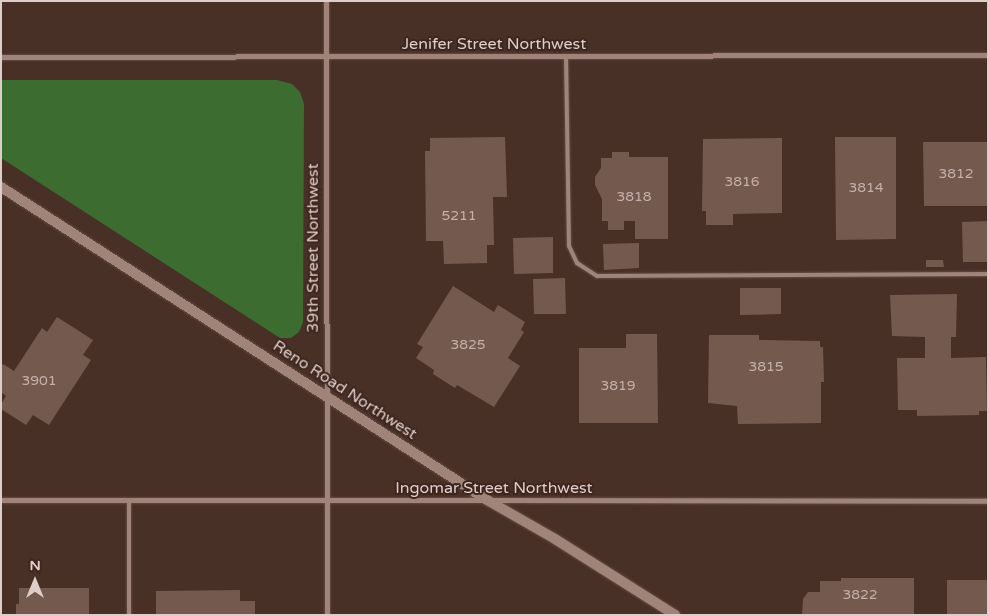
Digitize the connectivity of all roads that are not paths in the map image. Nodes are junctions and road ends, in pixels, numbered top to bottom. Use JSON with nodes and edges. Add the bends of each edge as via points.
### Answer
{"nodes":[{"id":1,"x":326,"y":1,"type":"edge"},
{"id":2,"x":988,"y":55,"type":"edge"},
{"id":3,"x":326,"y":56,"type":"junction"},
{"id":4,"x":566,"y":56,"type":"junction"},
{"id":5,"x":1,"y":57,"type":"edge"},
{"id":6,"x":1,"y":187,"type":"edge"},
{"id":7,"x":988,"y":274,"type":"edge"},
{"id":8,"x":326,"y":395,"type":"junction"},
{"id":9,"x":1,"y":500,"type":"edge"},
{"id":10,"x":487,"y":500,"type":"junction"},
{"id":11,"x":128,"y":501,"type":"junction"},
{"id":12,"x":326,"y":501,"type":"junction"},
{"id":13,"x":988,"y":501,"type":"edge"},
{"id":14,"x":128,"y":615,"type":"edge"},
{"id":15,"x":327,"y":615,"type":"edge"},
{"id":16,"x":675,"y":615,"type":"edge"}],
"edges":[{"from":1,"to":3,"type":"street","name":"39th Street Northwest"},
{"from":2,"to":4,"type":"street","name":"Jenifer Street Northwest"},
{"from":3,"to":4,"type":"street","name":"Jenifer Street Northwest"},
{"from":3,"to":5,"type":"street","name":"Jenifer Street Northwest"},
{"from":3,"to":8,"type":"street","name":"39th Street Northwest"},
{"from":4,"to":7,"type":"lane","via":[[570,246],[577,263],[596,276]]},
{"from":6,"to":8,"type":"main road","name":"Reno Road Northwest"},
{"from":8,"to":10,"type":"main road","name":"Reno Road Northwest"},
{"from":8,"to":12,"type":"street","name":"39th Street Northwest"},
{"from":9,"to":11,"type":"street","name":"Ingomar Street Northwest"},
{"from":10,"to":12,"type":"street","name":"Ingomar Street Northwest"},
{"from":10,"to":13,"type":"street","name":"Ingomar Street Northwest"},
{"from":10,"to":16,"type":"main road","name":"Reno Road Northwest","via":[[556,538]]},
{"from":11,"to":12,"type":"street","name":"Ingomar Street Northwest"},
{"from":11,"to":14,"type":"lane"},
{"from":12,"to":15,"type":"street","name":"39th Street Northwest"}]}
